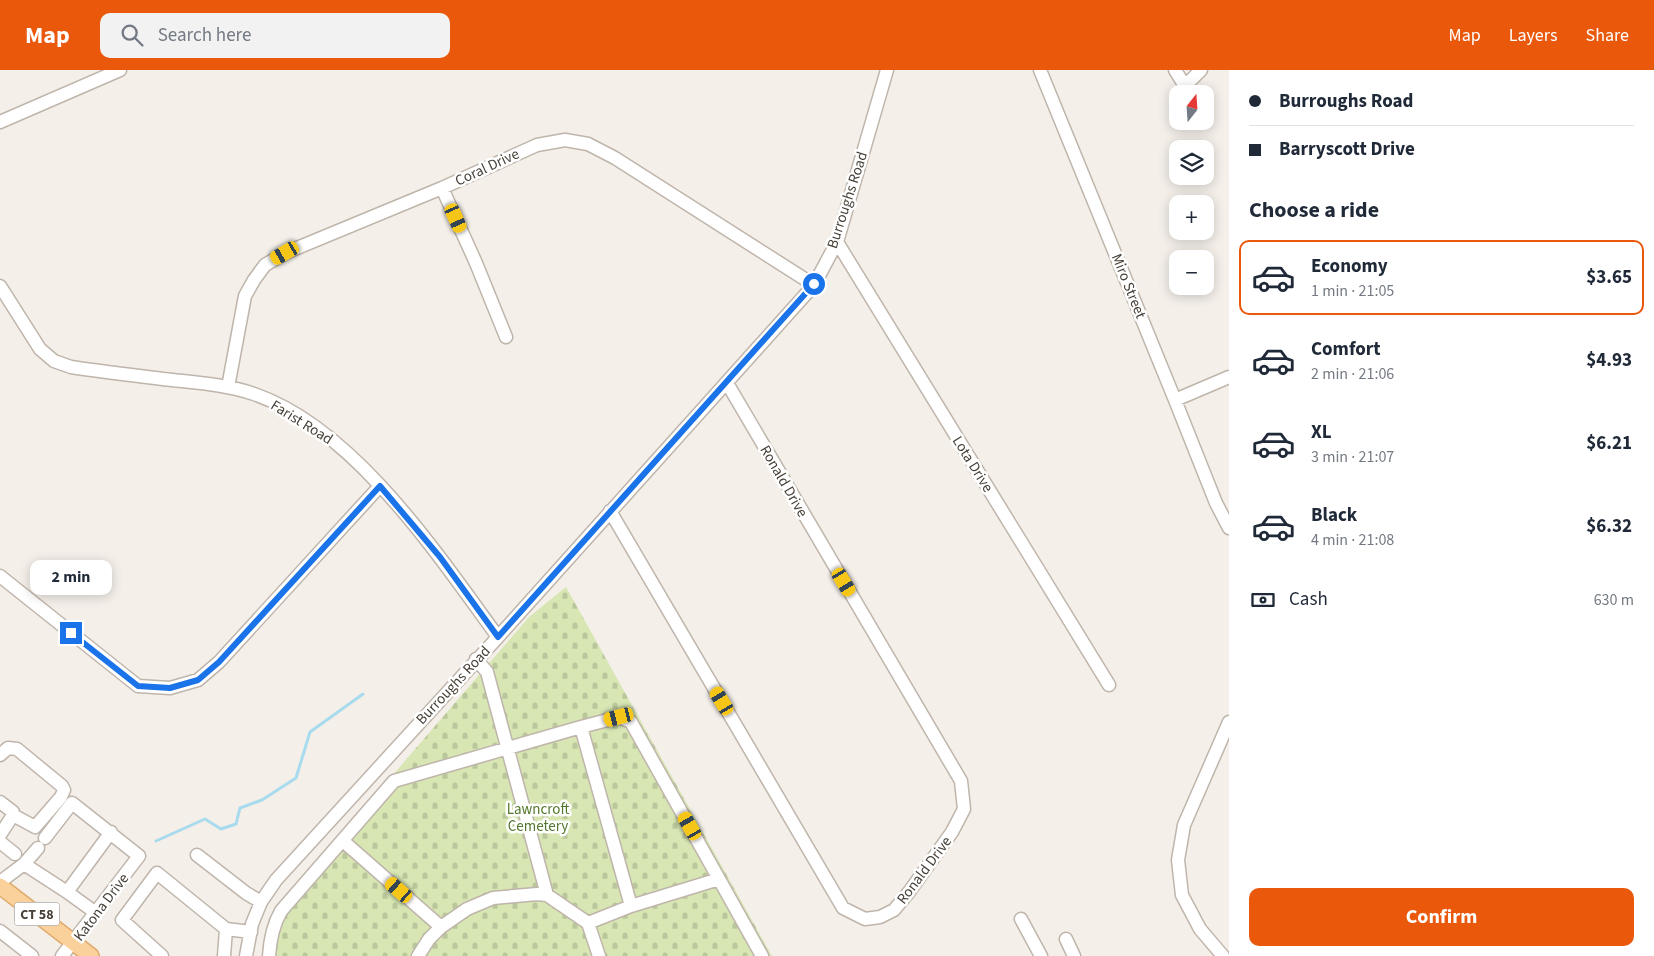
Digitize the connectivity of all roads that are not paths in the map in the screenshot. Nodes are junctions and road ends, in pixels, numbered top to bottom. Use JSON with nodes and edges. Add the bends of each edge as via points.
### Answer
{"nodes":[{"id":1,"x":120,"y":70,"type":"edge"},
{"id":2,"x":887,"y":70,"type":"edge"},
{"id":3,"x":1040,"y":70,"type":"edge"},
{"id":4,"x":1175,"y":70,"type":"edge"},
{"id":5,"x":1201,"y":70,"type":"edge"},
{"id":6,"x":0,"y":122,"type":"edge"},
{"id":7,"x":442,"y":188,"type":"junction"},
{"id":8,"x":836,"y":242,"type":"junction"},
{"id":9,"x":814,"y":284,"type":"junction"},
{"id":10,"x":0,"y":286,"type":"edge"},
{"id":11,"x":506,"y":337,"type":"dead end"},
{"id":12,"x":1229,"y":377,"type":"edge"},
{"id":13,"x":727,"y":383,"type":"junction"},
{"id":14,"x":228,"y":387,"type":"junction"},
{"id":15,"x":1176,"y":400,"type":"junction"},
{"id":16,"x":380,"y":486,"type":"junction"},
{"id":17,"x":610,"y":512,"type":"junction"},
{"id":18,"x":1229,"y":528,"type":"edge"},
{"id":19,"x":0,"y":576,"type":"edge"},
{"id":20,"x":498,"y":637,"type":"junction"},
{"id":21,"x":476,"y":659,"type":"junction"},
{"id":22,"x":1109,"y":685,"type":"dead end"},
{"id":23,"x":1229,"y":722,"type":"edge"},
{"id":24,"x":581,"y":727,"type":"junction"},
{"id":25,"x":0,"y":741,"type":"edge"},
{"id":26,"x":0,"y":748,"type":"edge"},
{"id":27,"x":508,"y":748,"type":"junction"},
{"id":28,"x":0,"y":754,"type":"edge"},
{"id":29,"x":0,"y":802,"type":"edge"},
{"id":30,"x":13,"y":816,"type":"junction"},
{"id":31,"x":111,"y":832,"type":"junction"},
{"id":32,"x":0,"y":835,"type":"edge"},
{"id":33,"x":343,"y":841,"type":"junction"},
{"id":34,"x":0,"y":842,"type":"edge"},
{"id":35,"x":198,"y":855,"type":"dead end"},
{"id":36,"x":19,"y":859,"type":"junction"},
{"id":37,"x":719,"y":879,"type":"junction"},
{"id":38,"x":1,"y":889,"type":"edge"},
{"id":39,"x":67,"y":892,"type":"junction"},
{"id":40,"x":547,"y":895,"type":"junction"},
{"id":41,"x":261,"y":902,"type":"junction"},
{"id":42,"x":631,"y":906,"type":"junction"},
{"id":43,"x":96,"y":914,"type":"junction"},
{"id":44,"x":1021,"y":919,"type":"dead end"},
{"id":45,"x":588,"y":922,"type":"junction"},
{"id":46,"x":441,"y":928,"type":"junction"},
{"id":47,"x":226,"y":929,"type":"junction"},
{"id":48,"x":0,"y":930,"type":"edge"},
{"id":49,"x":251,"y":932,"type":"junction"},
{"id":50,"x":1066,"y":939,"type":"dead end"},
{"id":51,"x":74,"y":942,"type":"junction"},
{"id":52,"x":31,"y":956,"type":"edge"},
{"id":53,"x":62,"y":956,"type":"edge"},
{"id":54,"x":91,"y":956,"type":"edge"},
{"id":55,"x":162,"y":956,"type":"edge"},
{"id":56,"x":224,"y":956,"type":"edge"},
{"id":57,"x":246,"y":956,"type":"edge"},
{"id":58,"x":269,"y":956,"type":"edge"},
{"id":59,"x":418,"y":956,"type":"edge"},
{"id":60,"x":599,"y":956,"type":"edge"},
{"id":61,"x":762,"y":956,"type":"edge"},
{"id":62,"x":1041,"y":956,"type":"edge"},
{"id":63,"x":1074,"y":956,"type":"edge"},
{"id":64,"x":1223,"y":956,"type":"edge"}],
"edges":[{"from":1,"to":6,"type":"street"},
{"from":2,"to":8,"type":"street","name":"Burroughs Road"},
{"from":3,"to":15,"type":"street","name":"Miro Street"},
{"from":4,"to":5,"type":"street","via":[[1185,86]]},
{"from":7,"to":9,"type":"street","name":"Coral Drive","via":[[537,145],[565,140],[588,144]]},
{"from":7,"to":11,"type":"street"},
{"from":7,"to":14,"type":"street","name":"Coral Drive","via":[[285,253],[265,265],[245,296]]},
{"from":8,"to":9,"type":"street","name":"Burroughs Road"},
{"from":8,"to":22,"type":"street","name":"Lota Drive"},
{"from":9,"to":13,"type":"street","name":"Burroughs Road"},
{"from":10,"to":14,"type":"street","name":"Farist Road","via":[[40,350],[54,361],[71,367]]},
{"from":12,"to":15,"type":"street"},
{"from":13,"to":17,"type":"street","name":"Burroughs Road"},
{"from":13,"to":17,"type":"street","name":"Ronald Drive","via":[[961,781],[964,809],[952,832],[894,910],[880,917],[865,919],[843,908]]},
{"from":14,"to":16,"type":"street","name":"Farist Road","via":[[281,405],[304,419],[344,449]]},
{"from":15,"to":18,"type":"street","name":"Miro Street"},
{"from":16,"to":19,"type":"street","via":[[219,662],[198,680],[170,688],[138,686]]},
{"from":16,"to":20,"type":"street","name":"Farist Road","via":[[440,557]]},
{"from":17,"to":20,"type":"street","name":"Burroughs Road"},
{"from":20,"to":21,"type":"street","name":"Burroughs Road"},
{"from":21,"to":27,"type":"street","via":[[487,672]]},
{"from":21,"to":41,"type":"street","name":"Burroughs Road","via":[[276,880]]},
{"from":23,"to":64,"type":"street","via":[[1184,825],[1178,860],[1182,895],[1200,929]]},
{"from":24,"to":27,"type":"street"},
{"from":24,"to":37,"type":"street","via":[[619,717],[631,722]]},
{"from":24,"to":42,"type":"street"},
{"from":25,"to":26,"type":"street","via":[[3,744]]},
{"from":27,"to":33,"type":"street","via":[[394,781]]},
{"from":27,"to":40,"type":"street"},
{"from":28,"to":30,"type":"street","via":[[8,748],[17,750],[64,790],[35,826]]},
{"from":29,"to":30,"type":"street"},
{"from":30,"to":32,"type":"street"},
{"from":31,"to":36,"type":"street","via":[[72,803],[42,843]]},
{"from":31,"to":39,"type":"street"},
{"from":31,"to":43,"type":"street","name":"Katona Drive","via":[[139,856]]},
{"from":33,"to":46,"type":"street"},
{"from":33,"to":58,"type":"street","via":[[281,911]]},
{"from":34,"to":36,"type":"street"},
{"from":35,"to":41,"type":"street"},
{"from":36,"to":38,"type":"street"},
{"from":36,"to":39,"type":"street"},
{"from":37,"to":42,"type":"street"},
{"from":37,"to":61,"type":"street"},
{"from":38,"to":51,"type":"main road","number":"CT 58"},
{"from":39,"to":43,"type":"street"},
{"from":40,"to":45,"type":"street"},
{"from":40,"to":46,"type":"street","via":[[493,898],[467,909]]},
{"from":41,"to":49,"type":"street","name":"Burroughs Road"},
{"from":42,"to":45,"type":"street"},
{"from":43,"to":51,"type":"street","name":"Katona Drive"},
{"from":44,"to":62,"type":"street"},
{"from":45,"to":60,"type":"street"},
{"from":46,"to":59,"type":"street"},
{"from":47,"to":49,"type":"street"},
{"from":47,"to":55,"type":"street","via":[[157,873],[122,920]]},
{"from":47,"to":56,"type":"street"},
{"from":48,"to":52,"type":"street"},
{"from":49,"to":57,"type":"street","name":"Burroughs Road"},
{"from":50,"to":63,"type":"street"},
{"from":51,"to":53,"type":"street","name":"Katona Drive"},
{"from":51,"to":54,"type":"main road","number":"CT 58"}]}
